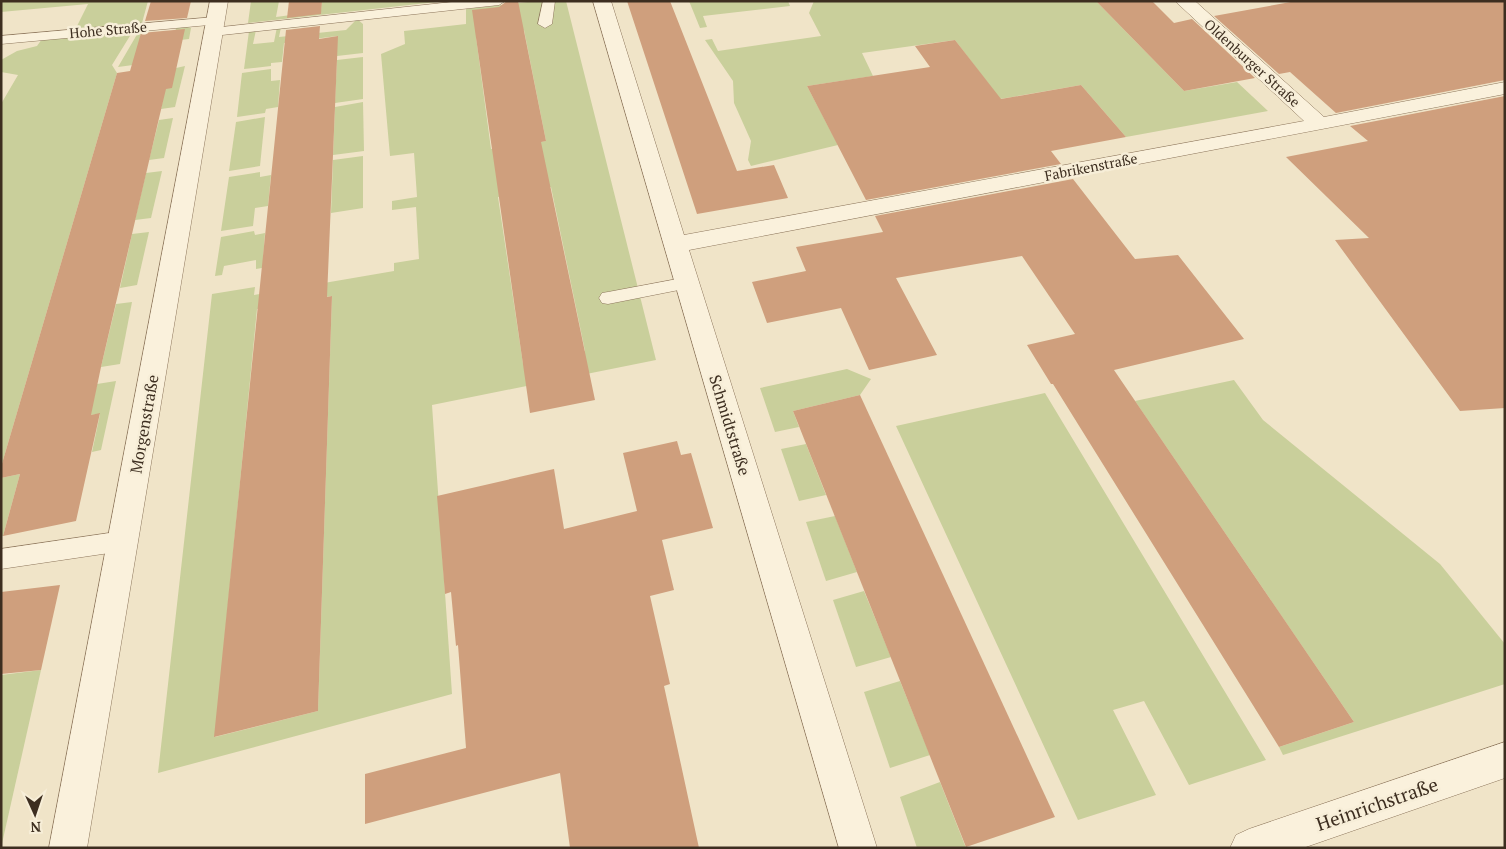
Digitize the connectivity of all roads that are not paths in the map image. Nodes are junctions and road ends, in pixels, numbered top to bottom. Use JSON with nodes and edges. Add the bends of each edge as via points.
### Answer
{"nodes":[{"id":1,"x":498,"y":1,"type":"edge"},
{"id":2,"x":549,"y":1,"type":"edge"},
{"id":3,"x":602,"y":1,"type":"edge"},
{"id":4,"x":1184,"y":1,"type":"edge"},
{"id":5,"x":216,"y":18,"type":"edge"},
{"id":6,"x":545,"y":24,"type":"dead end"},
{"id":7,"x":2,"y":41,"type":"edge"},
{"id":8,"x":1505,"y":88,"type":"edge"},
{"id":9,"x":1320,"y":124,"type":"junction"},
{"id":10,"x":676,"y":244,"type":"junction"},
{"id":11,"x":688,"y":284,"type":"junction"},
{"id":12,"x":608,"y":298,"type":"dead end"},
{"id":13,"x":123,"y":541,"type":"junction"},
{"id":14,"x":1,"y":559,"type":"edge"},
{"id":15,"x":1505,"y":760,"type":"edge"},
{"id":16,"x":68,"y":848,"type":"edge"},
{"id":17,"x":858,"y":848,"type":"edge"},
{"id":18,"x":1249,"y":848,"type":"edge"}],
"edges":[{"from":1,"to":5,"type":"lane","name":"Hohe Straße"},
{"from":2,"to":6,"type":"lane"},
{"from":3,"to":10,"type":"street","name":"Schmidtstraße"},
{"from":4,"to":9,"type":"street","name":"Oldenburger Straße"},
{"from":5,"to":7,"type":"lane","name":"Hohe Straße"},
{"from":5,"to":13,"type":"street","name":"Morgenstraße"},
{"from":8,"to":9,"type":"street","name":"Fabrikenstraße"},
{"from":9,"to":10,"type":"street","name":"Fabrikenstraße"},
{"from":10,"to":11,"type":"street","name":"Schmidtstraße"},
{"from":11,"to":12,"type":"lane"},
{"from":11,"to":17,"type":"street","name":"Schmidtstraße"},
{"from":13,"to":14,"type":"lane"},
{"from":13,"to":16,"type":"street","name":"Morgenstraße"},
{"from":15,"to":18,"type":"street","name":"Heinrichstraße"}]}
